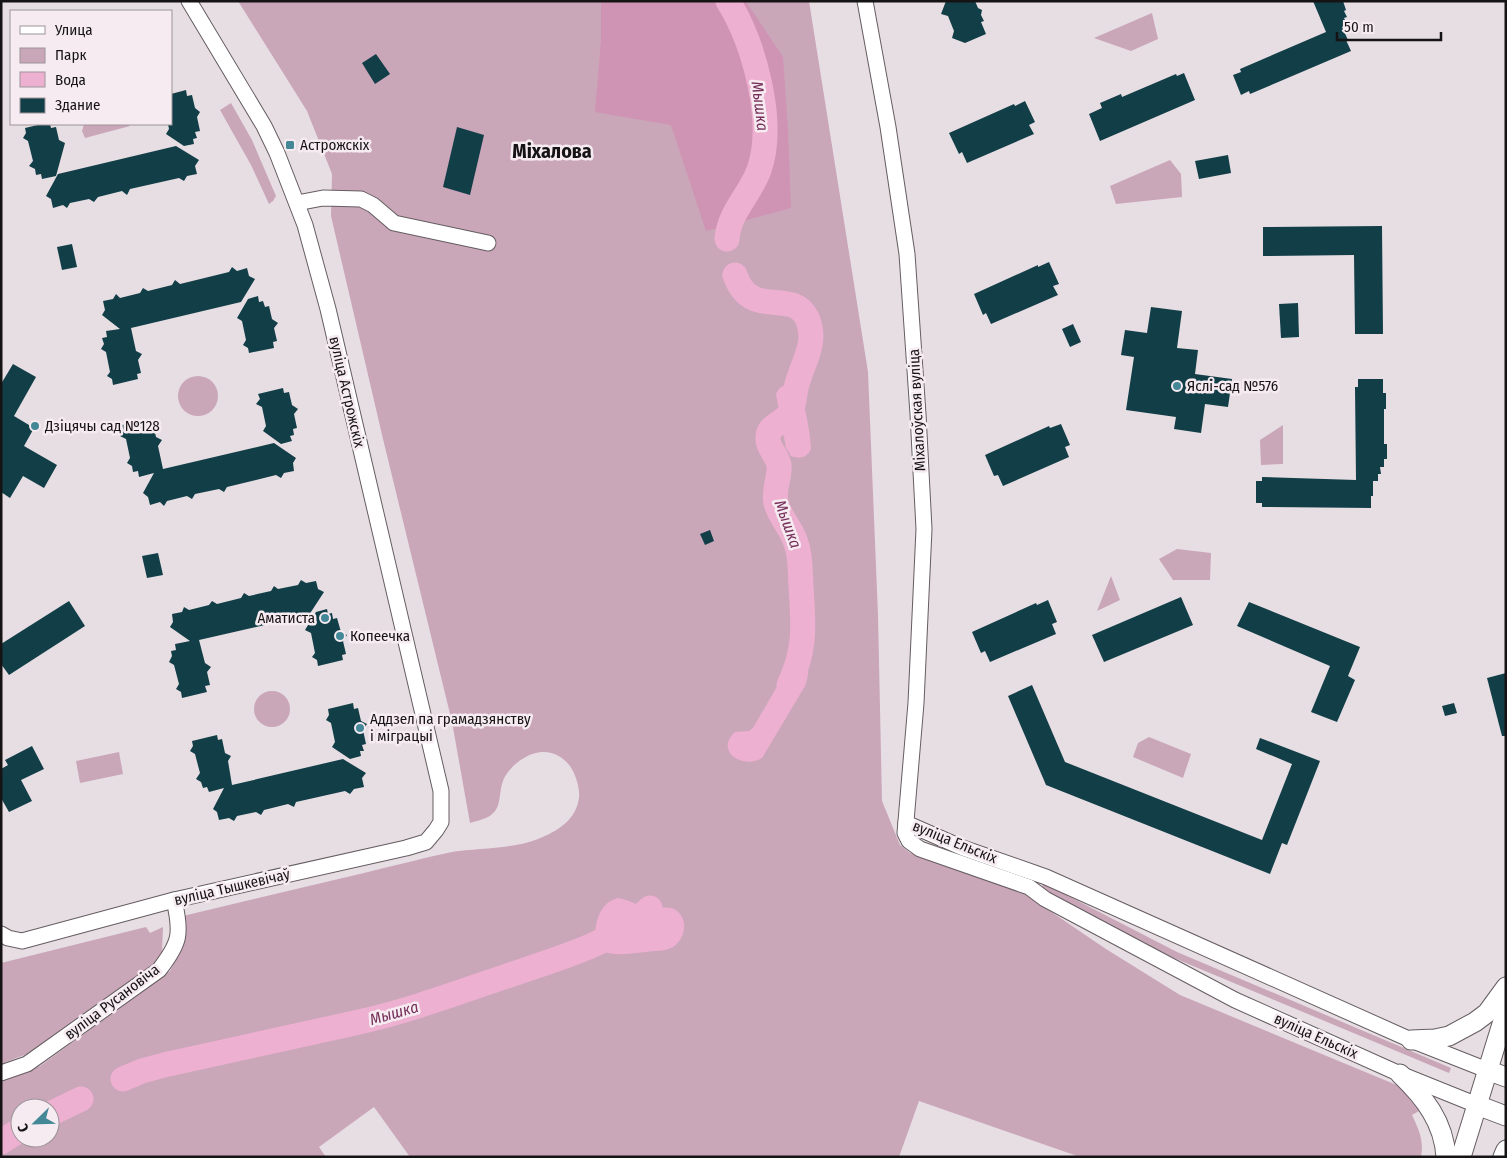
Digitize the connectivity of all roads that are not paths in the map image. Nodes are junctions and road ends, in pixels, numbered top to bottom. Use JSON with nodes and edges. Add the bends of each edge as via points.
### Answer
{"nodes":[{"id":1,"x":188,"y":1,"type":"edge"},
{"id":2,"x":865,"y":1,"type":"edge"},
{"id":3,"x":297,"y":202,"type":"junction"},
{"id":4,"x":488,"y":243,"type":"dead end"},
{"id":5,"x":442,"y":807,"type":"joint"},
{"id":6,"x":906,"y":822,"type":"junction"},
{"id":7,"x":174,"y":900,"type":"junction"},
{"id":8,"x":1,"y":934,"type":"edge"},
{"id":9,"x":1506,"y":987,"type":"edge"},
{"id":10,"x":1506,"y":1011,"type":"edge"},
{"id":11,"x":1411,"y":1040,"type":"junction"},
{"id":12,"x":1487,"y":1070,"type":"junction"},
{"id":13,"x":1,"y":1073,"type":"edge"},
{"id":14,"x":1400,"y":1074,"type":"junction"},
{"id":15,"x":1506,"y":1077,"type":"edge"},
{"id":16,"x":1477,"y":1105,"type":"junction"},
{"id":17,"x":1506,"y":1116,"type":"edge"},
{"id":18,"x":1506,"y":1150,"type":"edge"},
{"id":19,"x":1446,"y":1157,"type":"edge"},
{"id":20,"x":1461,"y":1157,"type":"edge"},
{"id":21,"x":1504,"y":1157,"type":"edge"}],
"edges":[{"from":1,"to":3,"type":"street","name":"вуліца Астрожскіх","via":[[264,126]]},
{"from":2,"to":6,"type":"street","name":"Міхалоўская вуліца","via":[[907,254],[918,404],[924,529],[917,693]]},
{"from":3,"to":4,"type":"street","via":[[323,198],[361,199],[394,223]]},
{"from":3,"to":5,"type":"street","name":"вуліца Астрожскіх","via":[[328,309],[441,791]]},
{"from":5,"to":7,"type":"street","name":"вуліца Тышкевічаў","via":[[441,822],[426,842]]},
{"from":6,"to":11,"type":"street","name":"вуліца Ельскіх","via":[[963,848],[1046,877]]},
{"from":6,"to":14,"type":"street","name":"вуліца Ельскіх","via":[[905,833],[920,849],[1029,887],[1045,900],[1235,1000]]},
{"from":7,"to":8,"type":"street","name":"вуліца Тышкевічаў","via":[[22,941]]},
{"from":7,"to":13,"type":"street","name":"вуліца Русановіча","via":[[178,916],[177,940],[159,970],[27,1064]]},
{"from":9,"to":11,"type":"main road","via":[[1475,1022],[1449,1036]]},
{"from":10,"to":12,"type":"main road"},
{"from":11,"to":12,"type":"street","name":"вуліца Ельскіх"},
{"from":12,"to":15,"type":"main road"},
{"from":12,"to":16,"type":"main road"},
{"from":14,"to":16,"type":"street","name":"вуліца Ельскіх"},
{"from":14,"to":19,"type":"main road","via":[[1434,1114],[1446,1146]]},
{"from":16,"to":17,"type":"main road"},
{"from":16,"to":20,"type":"main road"},
{"from":18,"to":21,"type":"main road"}]}
